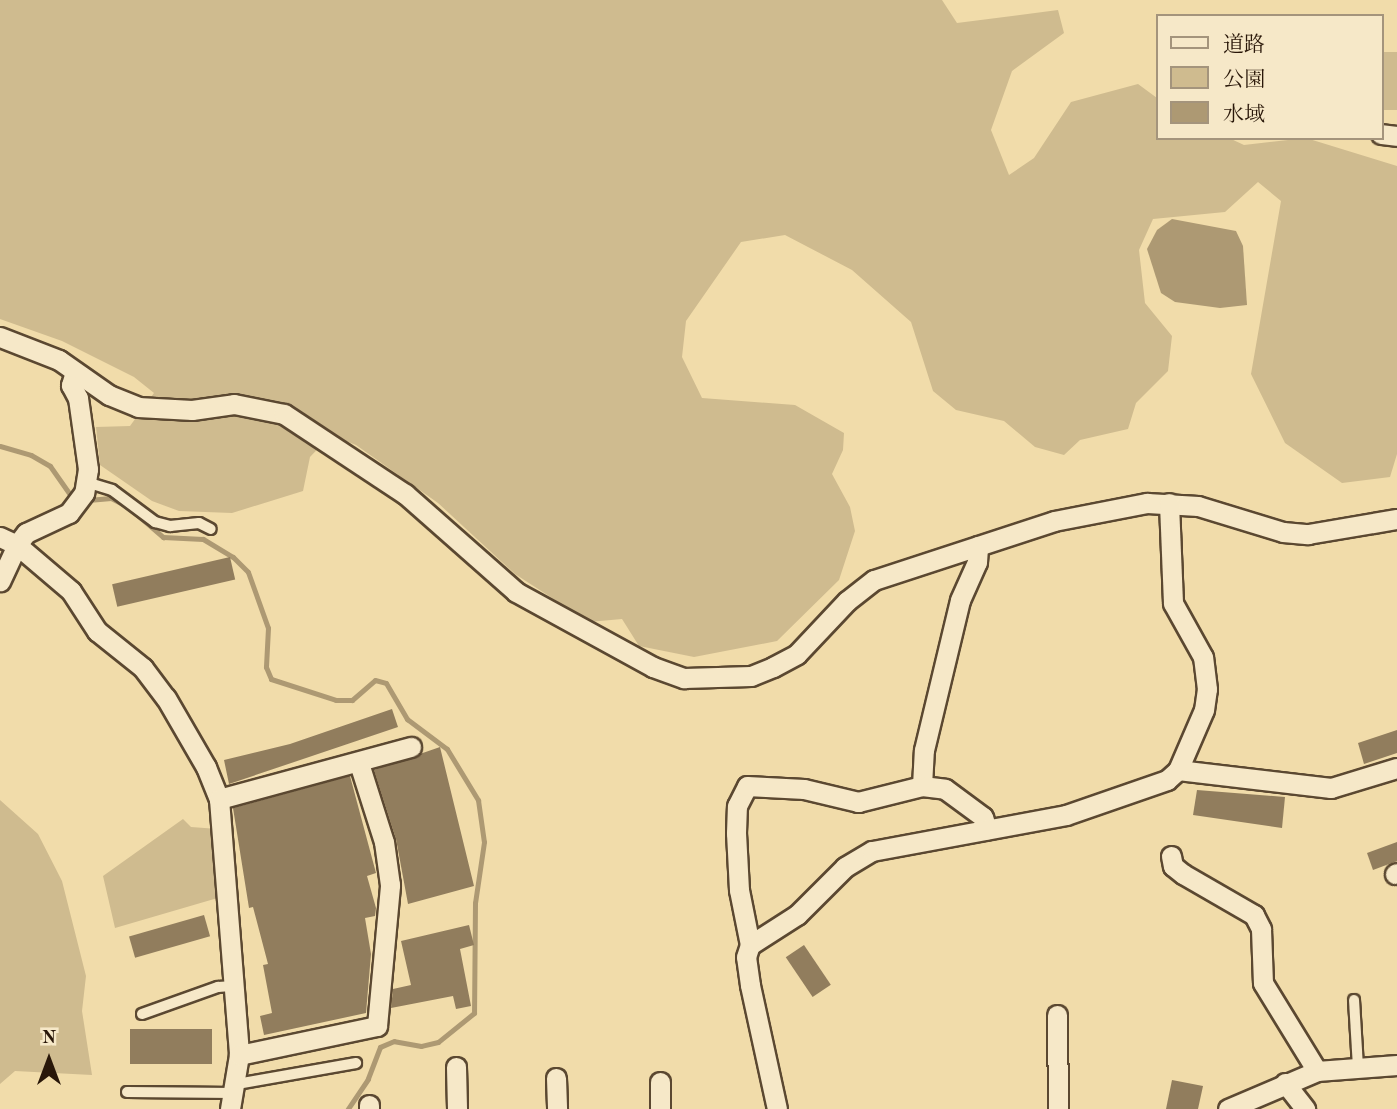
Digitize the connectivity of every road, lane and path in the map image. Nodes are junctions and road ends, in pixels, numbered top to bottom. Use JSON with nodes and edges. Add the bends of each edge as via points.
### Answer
{"nodes":[{"id":1,"x":0,"y":337,"type":"edge"},
{"id":2,"x":75,"y":372,"type":"junction"},
{"id":3,"x":86,"y":482,"type":"junction"},
{"id":4,"x":1169,"y":503,"type":"junction"},
{"id":5,"x":1397,"y":519,"type":"edge"},
{"id":6,"x":211,"y":529,"type":"dead end"},
{"id":7,"x":9,"y":541,"type":"edge"},
{"id":8,"x":978,"y":546,"type":"junction"},
{"id":9,"x":0,"y":580,"type":"edge"},
{"id":10,"x":411,"y":747,"type":"dead end"},
{"id":11,"x":359,"y":763,"type":"junction"},
{"id":12,"x":1397,"y":768,"type":"edge"},
{"id":13,"x":1178,"y":770,"type":"junction"},
{"id":14,"x":922,"y":786,"type":"junction"},
{"id":15,"x":219,"y":799,"type":"junction"},
{"id":16,"x":987,"y":830,"type":"junction"},
{"id":17,"x":1171,"y":856,"type":"dead end"},
{"id":18,"x":750,"y":945,"type":"junction"},
{"id":19,"x":234,"y":986,"type":"junction"},
{"id":20,"x":1354,"y":1000,"type":"dead end"},
{"id":21,"x":142,"y":1014,"type":"dead end"},
{"id":22,"x":1057,"y":1015,"type":"dead end"},
{"id":23,"x":239,"y":1055,"type":"junction"},
{"id":24,"x":356,"y":1063,"type":"dead end"},
{"id":25,"x":1397,"y":1065,"type":"edge"},
{"id":26,"x":456,"y":1067,"type":"dead end"},
{"id":27,"x":1358,"y":1068,"type":"junction"},
{"id":28,"x":1317,"y":1071,"type":"junction"},
{"id":29,"x":556,"y":1078,"type":"dead end"},
{"id":30,"x":660,"y":1082,"type":"dead end"},
{"id":31,"x":1285,"y":1083,"type":"junction"},
{"id":32,"x":127,"y":1092,"type":"dead end"},
{"id":33,"x":234,"y":1095,"type":"edge"},
{"id":34,"x":457,"y":1109,"type":"edge"},
{"id":35,"x":557,"y":1109,"type":"edge"},
{"id":36,"x":660,"y":1109,"type":"edge"},
{"id":37,"x":777,"y":1109,"type":"edge"},
{"id":38,"x":1058,"y":1109,"type":"edge"},
{"id":39,"x":1228,"y":1109,"type":"edge"},
{"id":40,"x":1305,"y":1109,"type":"edge"}],
"edges":[{"from":1,"to":2,"type":"street","via":[[59,360]]},
{"from":2,"to":3,"type":"street","via":[[71,385],[79,398]]},
{"from":2,"to":8,"type":"street","via":[[109,395],[138,407],[192,410],[234,404],[284,414],[405,494],[516,592],[641,661],[684,678],[751,676],[774,667],[797,654],[847,601],[874,580]]},
{"from":3,"to":6,"type":"lane","via":[[112,490],[155,522],[170,526],[185,521]]},
{"from":3,"to":7,"type":"street","via":[[69,513]]},
{"from":4,"to":5,"type":"street","via":[[1308,534]]},
{"from":4,"to":8,"type":"street","via":[[1054,521]]},
{"from":4,"to":13,"type":"street","via":[[1173,603],[1203,657],[1207,689],[1204,710]]},
{"from":7,"to":9,"type":"street"},
{"from":7,"to":15,"type":"street","via":[[71,591],[97,631],[143,668],[206,767]]},
{"from":8,"to":14,"type":"street","via":[[930,724]]},
{"from":10,"to":11,"type":"street"},
{"from":11,"to":15,"type":"street"},
{"from":11,"to":23,"type":"street","via":[[384,842],[390,886],[377,1026]]},
{"from":12,"to":13,"type":"street","via":[[1331,788]]},
{"from":13,"to":16,"type":"street","via":[[1167,780],[1066,815]]},
{"from":14,"to":16,"type":"street","via":[[946,789],[962,799],[983,817]]},
{"from":14,"to":18,"type":"street","via":[[858,802],[804,789],[747,786],[737,806],[736,833],[739,890]]},
{"from":15,"to":19,"type":"street"},
{"from":16,"to":18,"type":"street","via":[[872,850],[845,867],[797,915]]},
{"from":17,"to":28,"type":"street","via":[[1172,866],[1183,874],[1254,915],[1261,929],[1263,983]]},
{"from":18,"to":37,"type":"street","via":[[746,957],[750,985]]},
{"from":19,"to":21,"type":"lane","via":[[218,987]]},
{"from":19,"to":23,"type":"street"},
{"from":20,"to":27,"type":"lane"},
{"from":22,"to":38,"type":"street"},
{"from":23,"to":33,"type":"street"},
{"from":24,"to":33,"type":"lane"},
{"from":25,"to":27,"type":"street"},
{"from":26,"to":34,"type":"street"},
{"from":27,"to":28,"type":"street"},
{"from":28,"to":31,"type":"street"},
{"from":29,"to":35,"type":"street"},
{"from":30,"to":36,"type":"street"},
{"from":31,"to":39,"type":"street"},
{"from":31,"to":40,"type":"street"},
{"from":32,"to":33,"type":"lane"}]}
